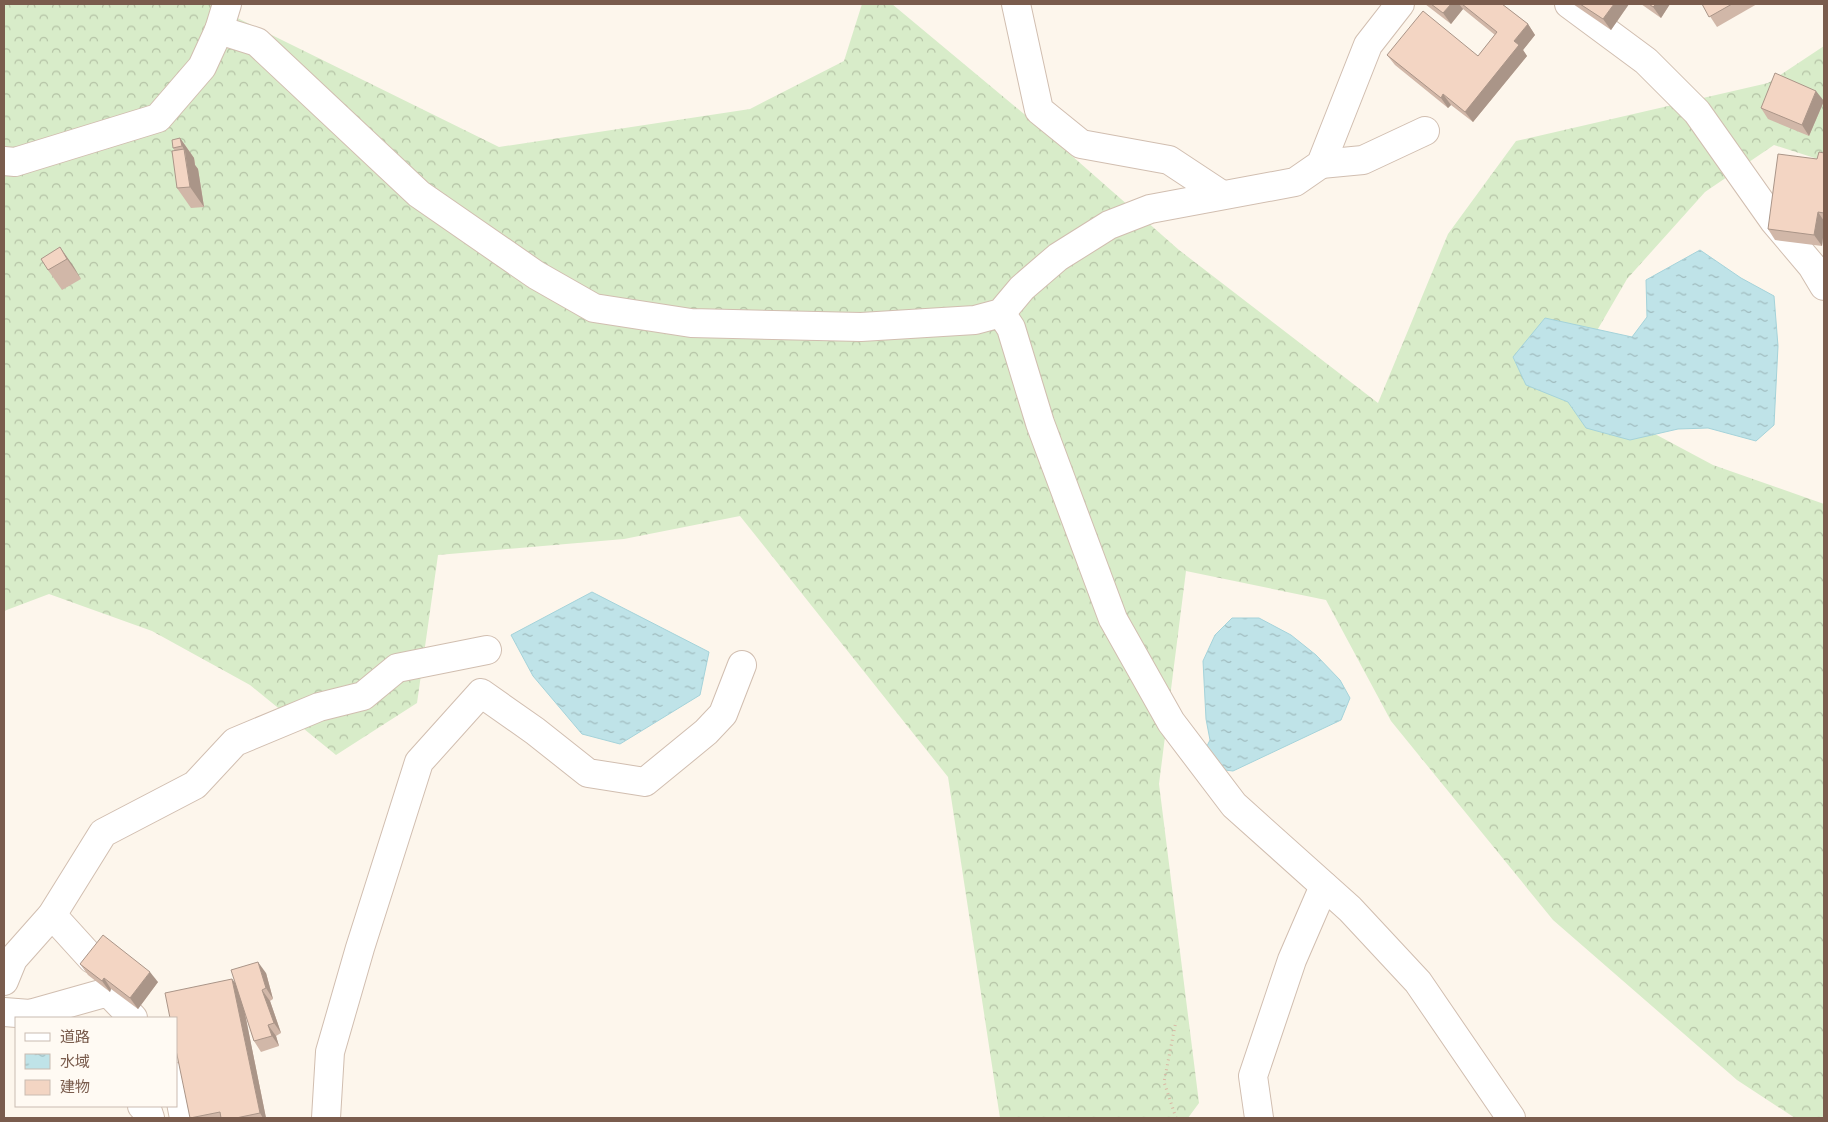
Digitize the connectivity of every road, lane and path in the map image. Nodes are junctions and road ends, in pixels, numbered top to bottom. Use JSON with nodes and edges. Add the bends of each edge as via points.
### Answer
{"nodes":[{"id":1,"x":227,"y":4,"type":"edge"},
{"id":2,"x":1016,"y":4,"type":"edge"},
{"id":3,"x":1400,"y":4,"type":"edge"},
{"id":4,"x":1569,"y":4,"type":"edge"},
{"id":5,"x":219,"y":30,"type":"junction"},
{"id":6,"x":1425,"y":131,"type":"dead end"},
{"id":7,"x":4,"y":161,"type":"edge"},
{"id":8,"x":1321,"y":164,"type":"junction"},
{"id":9,"x":1222,"y":195,"type":"junction"},
{"id":10,"x":1824,"y":286,"type":"edge"},
{"id":11,"x":1002,"y":313,"type":"junction"},
{"id":12,"x":487,"y":650,"type":"dead end"},
{"id":13,"x":742,"y":665,"type":"dead end"},
{"id":14,"x":1324,"y":886,"type":"junction"},
{"id":15,"x":52,"y":915,"type":"junction"},
{"id":16,"x":92,"y":959,"type":"edge"},
{"id":17,"x":4,"y":981,"type":"edge"},
{"id":18,"x":23,"y":1015,"type":"edge"},
{"id":19,"x":132,"y":1017,"type":"edge"},
{"id":20,"x":1176,"y":1021,"type":"dead end"},
{"id":21,"x":178,"y":1086,"type":"edge"},
{"id":22,"x":143,"y":1107,"type":"edge"},
{"id":23,"x":150,"y":1118,"type":"edge"},
{"id":24,"x":184,"y":1118,"type":"edge"},
{"id":25,"x":326,"y":1118,"type":"edge"},
{"id":26,"x":1176,"y":1118,"type":"edge"},
{"id":27,"x":1259,"y":1118,"type":"edge"},
{"id":28,"x":1512,"y":1118,"type":"edge"}],
"edges":[{"from":1,"to":5,"type":"street"},
{"from":2,"to":9,"type":"street","via":[[1039,110],[1081,144],[1169,160]]},
{"from":3,"to":8,"type":"street","via":[[1368,45]]},
{"from":4,"to":10,"type":"street","via":[[1646,61],[1696,112]]},
{"from":5,"to":7,"type":"street","via":[[202,67],[158,118],[15,162]]},
{"from":5,"to":11,"type":"street","via":[[257,42],[419,194],[536,275],[594,308],[691,323],[861,327],[975,320]]},
{"from":6,"to":8,"type":"street","via":[[1363,160]]},
{"from":8,"to":9,"type":"street","via":[[1295,182]]},
{"from":9,"to":11,"type":"street","via":[[1150,208],[1109,225],[1058,257],[1022,288]]},
{"from":11,"to":14,"type":"street","via":[[1011,328],[1040,423],[1113,619],[1171,722],[1234,805]]},
{"from":12,"to":15,"type":"street","via":[[397,668],[363,696],[319,707],[235,742],[195,785],[103,833]]},
{"from":13,"to":25,"type":"street","via":[[723,714],[645,782],[588,773],[482,693],[419,762],[330,1052]]},
{"from":14,"to":27,"type":"street","via":[[1292,960],[1253,1076]]},
{"from":14,"to":28,"type":"street","via":[[1418,982]]},
{"from":15,"to":16,"type":"street"},
{"from":15,"to":17,"type":"street","via":[[13,959]]},
{"from":18,"to":19,"type":"street","via":[[108,992]]},
{"from":20,"to":26,"type":"path","via":[[1164,1082]]},
{"from":21,"to":24,"type":"street"},
{"from":22,"to":23,"type":"street"}]}
